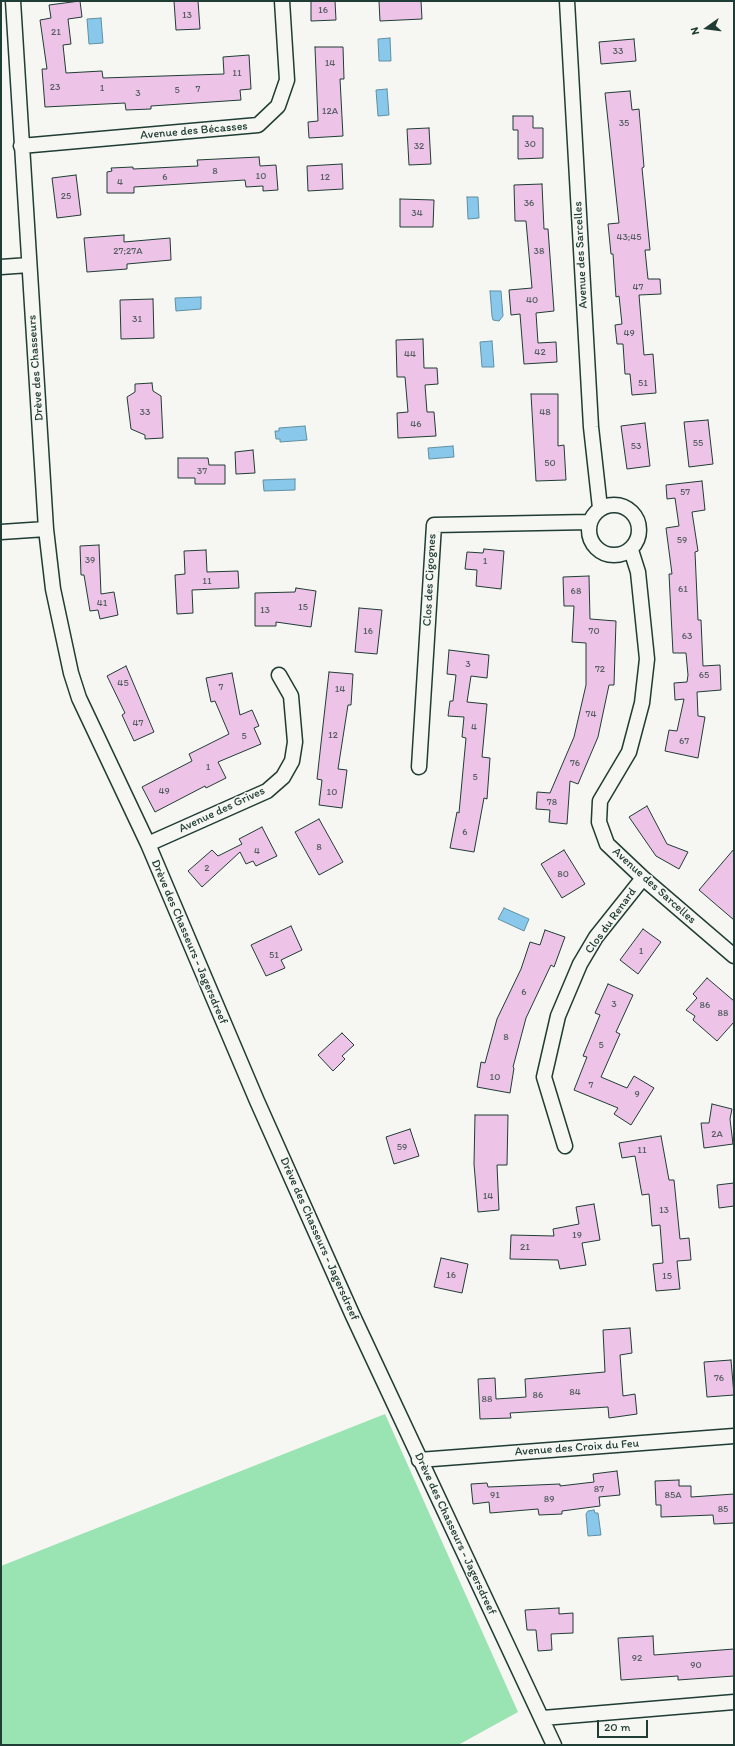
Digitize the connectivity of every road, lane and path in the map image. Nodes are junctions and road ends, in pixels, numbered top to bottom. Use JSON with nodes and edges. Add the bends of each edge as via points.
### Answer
{"nodes":[{"id":1,"x":13,"y":1,"type":"edge"},
{"id":2,"x":282,"y":1,"type":"edge"},
{"id":3,"x":567,"y":1,"type":"edge"},
{"id":4,"x":22,"y":146,"type":"junction"},
{"id":5,"x":29,"y":265,"type":"junction"},
{"id":6,"x":1,"y":267,"type":"edge"},
{"id":7,"x":600,"y":508,"type":"junction"},
{"id":8,"x":589,"y":522,"type":"junction"},
{"id":9,"x":46,"y":529,"type":"junction"},
{"id":10,"x":1,"y":532,"type":"edge"},
{"id":11,"x":631,"y":550,"type":"junction"},
{"id":12,"x":279,"y":675,"type":"dead end"},
{"id":13,"x":93,"y":729,"type":"joint"},
{"id":14,"x":419,"y":767,"type":"dead end"},
{"id":15,"x":148,"y":844,"type":"junction"},
{"id":16,"x":643,"y":878,"type":"junction"},
{"id":17,"x":734,"y":956,"type":"edge"},
{"id":18,"x":565,"y":1146,"type":"dead end"},
{"id":19,"x":734,"y":1436,"type":"edge"},
{"id":20,"x":420,"y":1460,"type":"junction"},
{"id":21,"x":734,"y":1702,"type":"edge"},
{"id":22,"x":543,"y":1718,"type":"junction"},
{"id":23,"x":554,"y":1745,"type":"edge"}],
"edges":[{"from":1,"to":4,"type":"street","name":"Drève des Chasseurs"},
{"from":2,"to":4,"type":"street","name":"Avenue des Bécasses","via":[[287,80],[278,106],[258,125]]},
{"from":3,"to":7,"type":"street","name":"Avenue des Sarcelles","via":[[591,427]]},
{"from":4,"to":5,"type":"street","name":"Drève des Chasseurs"},
{"from":5,"to":6,"type":"street"},
{"from":5,"to":9,"type":"street","name":"Drève des Chasseurs"},
{"from":7,"to":8,"type":"street"},
{"from":7,"to":11,"type":"street","via":[[619,505],[631,511],[639,524],[638,541]]},
{"from":8,"to":11,"type":"street","via":[[589,537],[596,549],[616,556]]},
{"from":8,"to":14,"type":"street","name":"Clos des Cigognes","via":[[434,524]]},
{"from":9,"to":10,"type":"street"},
{"from":9,"to":13,"type":"street","name":"Drève des Chasseurs","via":[[53,589],[64,647],[79,698]]},
{"from":11,"to":16,"type":"street","name":"Avenue des Sarcelles","via":[[638,572],[647,659],[642,703],[629,752],[600,801],[598,822],[607,844]]},
{"from":12,"to":15,"type":"street","name":"Avenue des Grives","via":[[291,696],[295,742],[292,761],[283,777],[267,791]]},
{"from":13,"to":15,"type":"street","name":"Drève des Chasseurs - Jagersdreef"},
{"from":15,"to":20,"type":"street","name":"Drève des Chasseurs - Jagersdreef","via":[[257,1101]]},
{"from":16,"to":17,"type":"street","name":"Avenue des Sarcelles"},
{"from":16,"to":18,"type":"street","name":"Clos du Renard","via":[[596,937],[580,964],[558,1016],[544,1077]]},
{"from":19,"to":20,"type":"street","name":"Avenue des Croix du Feu"},
{"from":20,"to":22,"type":"street","name":"Drève des Chasseurs - Jagersdreef"},
{"from":21,"to":22,"type":"street"},
{"from":22,"to":23,"type":"street","name":"Drève des Chasseurs - Jagersdreef"}]}
